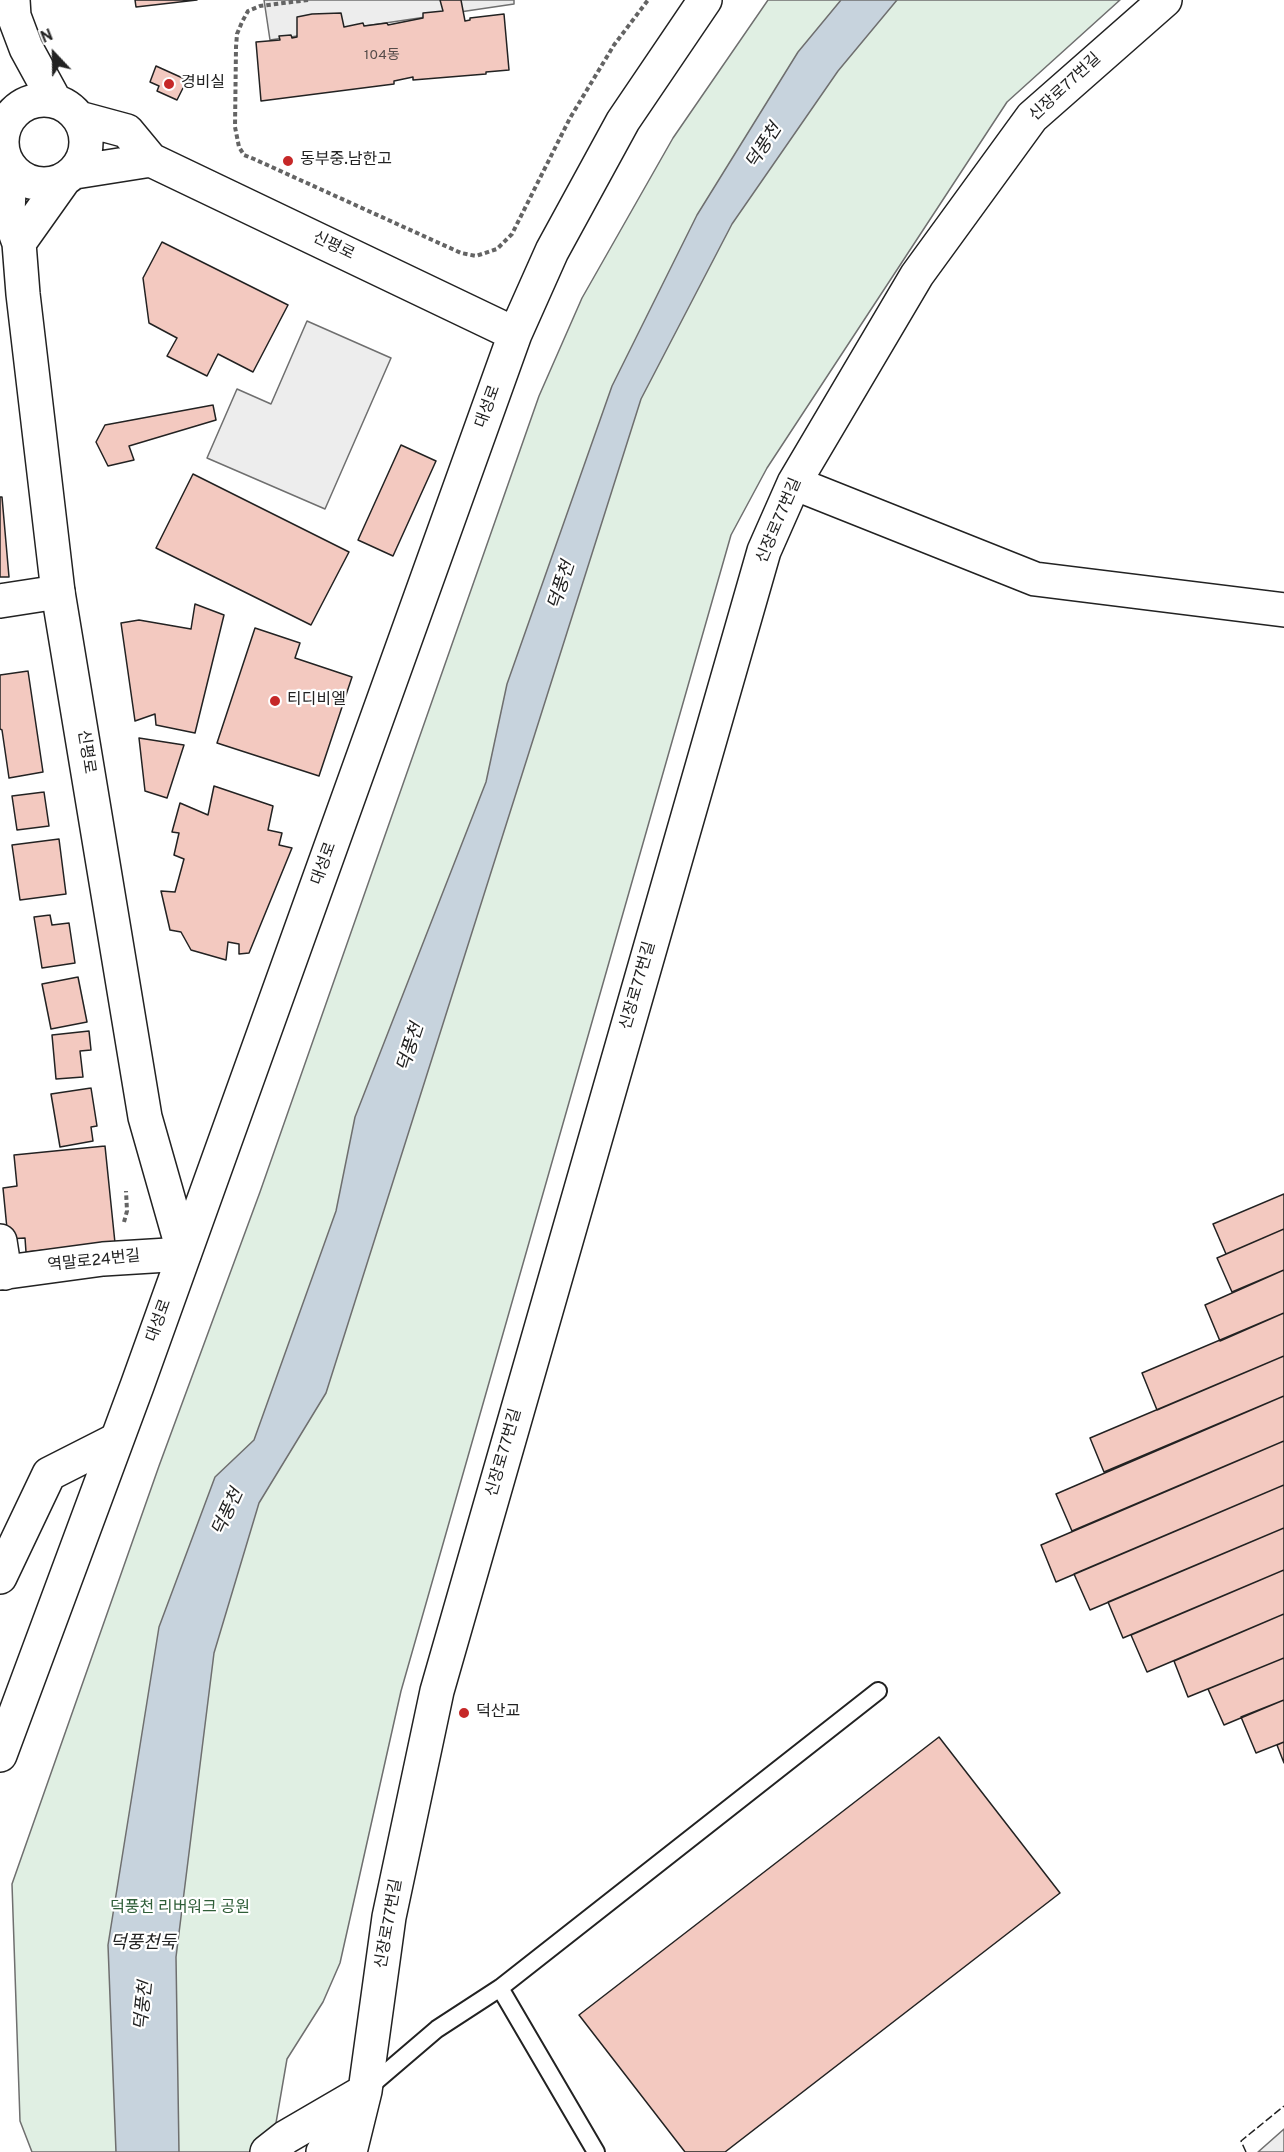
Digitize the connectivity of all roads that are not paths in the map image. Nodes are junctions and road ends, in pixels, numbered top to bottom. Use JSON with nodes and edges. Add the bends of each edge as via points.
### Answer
{"nodes":[{"id":1,"x":13,"y":0,"type":"edge"},
{"id":2,"x":705,"y":0,"type":"edge"},
{"id":3,"x":1164,"y":0,"type":"edge"},
{"id":4,"x":67,"y":109,"type":"junction"},
{"id":5,"x":4,"y":146,"type":"edge"},
{"id":6,"x":151,"y":160,"type":"junction"},
{"id":7,"x":69,"y":176,"type":"junction"},
{"id":8,"x":20,"y":243,"type":"junction"},
{"id":9,"x":515,"y":334,"type":"junction"},
{"id":10,"x":794,"y":483,"type":"junction"},
{"id":11,"x":58,"y":592,"type":"junction"},
{"id":12,"x":0,"y":601,"type":"edge"},
{"id":13,"x":1284,"y":610,"type":"edge"},
{"id":14,"x":184,"y":1254,"type":"junction"},
{"id":15,"x":2,"y":1262,"type":"edge"},
{"id":16,"x":116,"y":1440,"type":"junction"},
{"id":17,"x":0,"y":1577,"type":"edge"},
{"id":18,"x":878,"y":1690,"type":"dead end"},
{"id":19,"x":0,"y":1755,"type":"edge"},
{"id":20,"x":500,"y":1988,"type":"junction"},
{"id":21,"x":365,"y":2091,"type":"junction"},
{"id":22,"x":276,"y":2144,"type":"edge"},
{"id":23,"x":324,"y":2152,"type":"edge"},
{"id":24,"x":350,"y":2152,"type":"edge"},
{"id":25,"x":596,"y":2152,"type":"edge"}],
"edges":[{"from":1,"to":4,"type":"street","via":[[14,16],[26,48]]},
{"from":2,"to":9,"type":"street","name":"대성로","via":[[623,122],[552,251]]},
{"from":3,"to":10,"type":"street","name":"신장로77번길","via":[[1032,117],[917,275]]},
{"from":4,"to":5,"type":"street","via":[[40,100],[26,104],[5,125]]},
{"from":4,"to":6,"type":"street","name":"신평로","via":[[127,131]]},
{"from":4,"to":7,"type":"street","via":[[85,131],[87,145],[83,160]]},
{"from":5,"to":7,"type":"street","via":[[20,178],[48,184]]},
{"from":5,"to":8,"type":"street","name":"신평로","via":[[8,213]]},
{"from":6,"to":7,"type":"street"},
{"from":6,"to":9,"type":"street","name":"신평로"},
{"from":7,"to":8,"type":"street"},
{"from":8,"to":11,"type":"street","name":"신평로"},
{"from":9,"to":14,"type":"street","name":"대성로"},
{"from":10,"to":13,"type":"street","via":[[1035,579]]},
{"from":10,"to":21,"type":"street","name":"신장로77번길","via":[[764,551],[437,1691],[389,1917]]},
{"from":11,"to":12,"type":"street"},
{"from":11,"to":14,"type":"street","name":"신평로","via":[[145,1117]]},
{"from":14,"to":15,"type":"street","name":"역말로24번길"},
{"from":14,"to":16,"type":"street","name":"대성로"},
{"from":16,"to":17,"type":"street","via":[[49,1474]]},
{"from":16,"to":19,"type":"street","name":"대성로"},
{"from":18,"to":20,"type":"lane"},
{"from":20,"to":21,"type":"lane","via":[[437,2029]]},
{"from":20,"to":25,"type":"lane"},
{"from":21,"to":22,"type":"street"},
{"from":21,"to":23,"type":"street"},
{"from":21,"to":24,"type":"street","name":"신장로77번길"}]}
